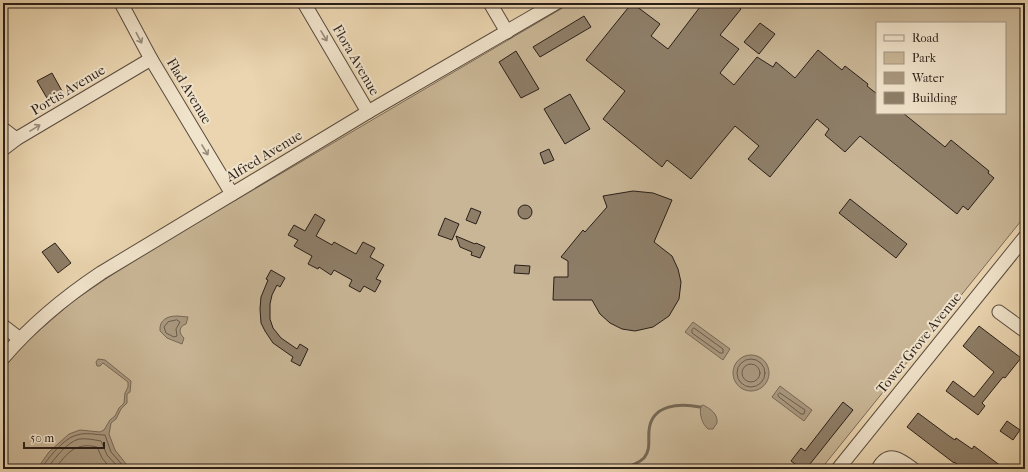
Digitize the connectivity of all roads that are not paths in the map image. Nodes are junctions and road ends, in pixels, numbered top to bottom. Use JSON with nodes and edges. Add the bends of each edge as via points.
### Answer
{"nodes":[{"id":1,"x":121,"y":3,"type":"edge"},
{"id":2,"x":304,"y":3,"type":"edge"},
{"id":3,"x":490,"y":3,"type":"edge"},
{"id":4,"x":556,"y":3,"type":"edge"},
{"id":5,"x":507,"y":32,"type":"junction"},
{"id":6,"x":151,"y":59,"type":"junction"},
{"id":7,"x":368,"y":112,"type":"junction"},
{"id":8,"x":3,"y":129,"type":"edge"},
{"id":9,"x":16,"y":139,"type":"junction"},
{"id":10,"x":3,"y":149,"type":"edge"},
{"id":11,"x":232,"y":194,"type":"junction"},
{"id":12,"x":1025,"y":237,"type":"edge"},
{"id":13,"x":999,"y":312,"type":"dead end"},
{"id":14,"x":3,"y":326,"type":"edge"},
{"id":15,"x":1025,"y":331,"type":"edge"},
{"id":16,"x":20,"y":339,"type":"junction"},
{"id":17,"x":3,"y":358,"type":"edge"},
{"id":18,"x":838,"y":469,"type":"edge"},
{"id":19,"x":878,"y":469,"type":"edge"},
{"id":20,"x":913,"y":469,"type":"edge"}],
"edges":[{"from":1,"to":6,"type":"street","name":"Flad Avenue","one_way":true},
{"from":2,"to":7,"type":"street","name":"Flora Avenue","one_way":true},
{"from":3,"to":5,"type":"street"},
{"from":4,"to":5,"type":"street","name":"Alfred Avenue"},
{"from":5,"to":7,"type":"street","name":"Alfred Avenue"},
{"from":9,"to":6,"type":"street","name":"Portis Avenue","one_way":true},
{"from":6,"to":11,"type":"street","name":"Flad Avenue","one_way":true},
{"from":7,"to":11,"type":"street","name":"Alfred Avenue"},
{"from":8,"to":9,"type":"street"},
{"from":9,"to":10,"type":"street","name":"Portis Avenue"},
{"from":11,"to":16,"type":"street","name":"Alfred Avenue","via":[[88,281]]},
{"from":12,"to":18,"type":"street","name":"Tower Grove Avenue"},
{"from":13,"to":15,"type":"street"},
{"from":14,"to":16,"type":"street"},
{"from":16,"to":17,"type":"street","name":"Alfred Avenue"},
{"from":19,"to":20,"type":"street","via":[[882,462],[889,458],[898,458]]}]}
